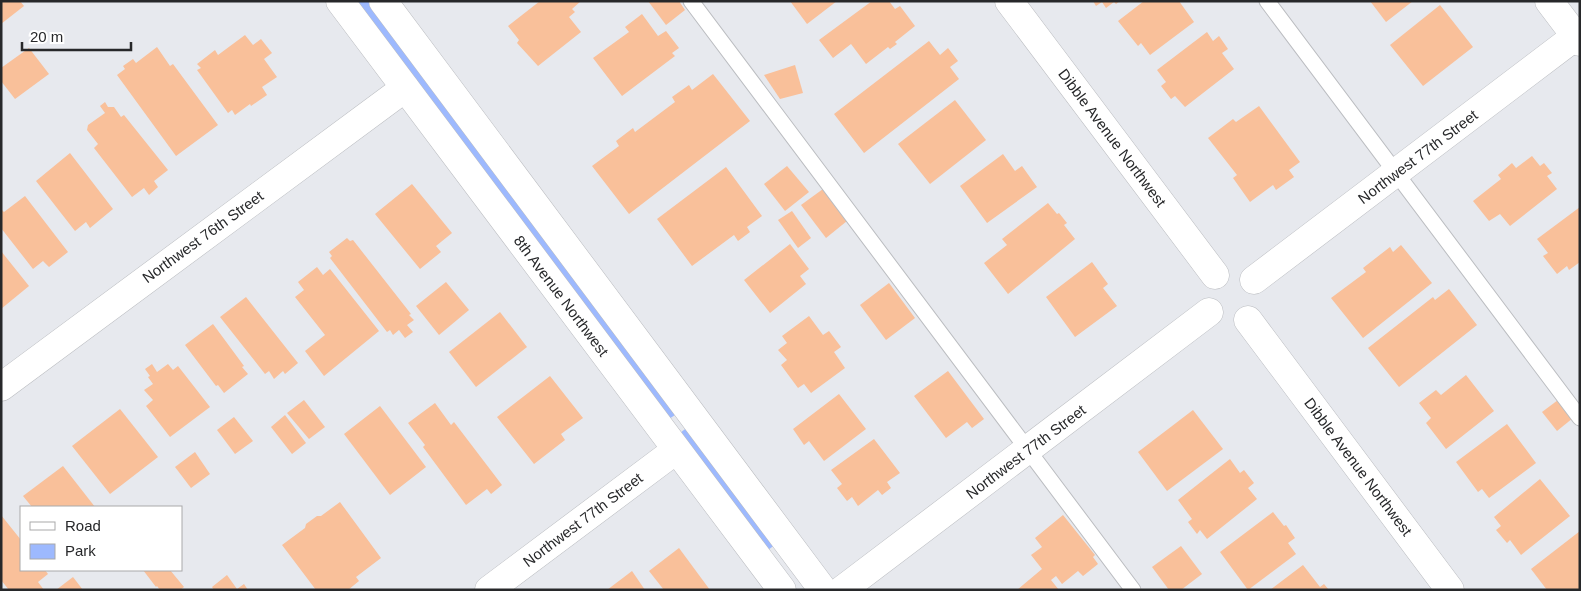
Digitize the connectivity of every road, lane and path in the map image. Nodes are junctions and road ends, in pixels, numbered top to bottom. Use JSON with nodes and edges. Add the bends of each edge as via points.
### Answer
{"nodes":[{"id":1,"x":340,"y":1,"type":"edge"},
{"id":2,"x":383,"y":1,"type":"edge"},
{"id":3,"x":691,"y":1,"type":"edge"},
{"id":4,"x":1009,"y":1,"type":"edge"},
{"id":5,"x":1267,"y":1,"type":"edge"},
{"id":6,"x":1549,"y":1,"type":"edge"},
{"id":7,"x":1578,"y":37,"type":"edge"},
{"id":8,"x":405,"y":88,"type":"junction"},
{"id":9,"x":1396,"y":174,"type":"junction"},
{"id":10,"x":1215,"y":275,"type":"junction"},
{"id":11,"x":1254,"y":280,"type":"junction"},
{"id":12,"x":1210,"y":312,"type":"junction"},
{"id":13,"x":1248,"y":320,"type":"junction"},
{"id":14,"x":1,"y":387,"type":"edge"},
{"id":15,"x":1580,"y":418,"type":"edge"},
{"id":16,"x":676,"y":450,"type":"junction"},
{"id":17,"x":1028,"y":450,"type":"junction"},
{"id":18,"x":489,"y":590,"type":"edge"},
{"id":19,"x":782,"y":590,"type":"edge"},
{"id":20,"x":824,"y":590,"type":"edge"},
{"id":21,"x":842,"y":590,"type":"edge"},
{"id":22,"x":1133,"y":590,"type":"edge"},
{"id":23,"x":1450,"y":590,"type":"edge"}],
"edges":[{"from":1,"to":8,"type":"street","name":"8th Avenue Northwest"},
{"from":2,"to":20,"type":"street"},
{"from":3,"to":17,"type":"lane"},
{"from":4,"to":10,"type":"street","name":"Dibble Avenue Northwest"},
{"from":5,"to":9,"type":"lane"},
{"from":6,"to":7,"type":"street"},
{"from":7,"to":9,"type":"street","name":"Northwest 77th Street"},
{"from":8,"to":14,"type":"street","name":"Northwest 76th Street"},
{"from":8,"to":16,"type":"street","name":"8th Avenue Northwest"},
{"from":9,"to":11,"type":"street","name":"Northwest 77th Street"},
{"from":9,"to":15,"type":"lane"},
{"from":10,"to":11,"type":"street","via":[[1223,271],[1243,271]]},
{"from":10,"to":12,"type":"street","via":[[1206,292],[1205,300]]},
{"from":11,"to":13,"type":"street","via":[[1260,292],[1260,302],[1258,310]]},
{"from":12,"to":13,"type":"street","via":[[1219,322],[1228,325]]},
{"from":12,"to":17,"type":"street","name":"Northwest 77th Street"},
{"from":13,"to":23,"type":"street","name":"Dibble Avenue Northwest"},
{"from":16,"to":18,"type":"street","name":"Northwest 77th Street"},
{"from":16,"to":19,"type":"street","name":"8th Avenue Northwest"},
{"from":17,"to":21,"type":"street","name":"Northwest 77th Street"},
{"from":17,"to":22,"type":"lane"}]}
